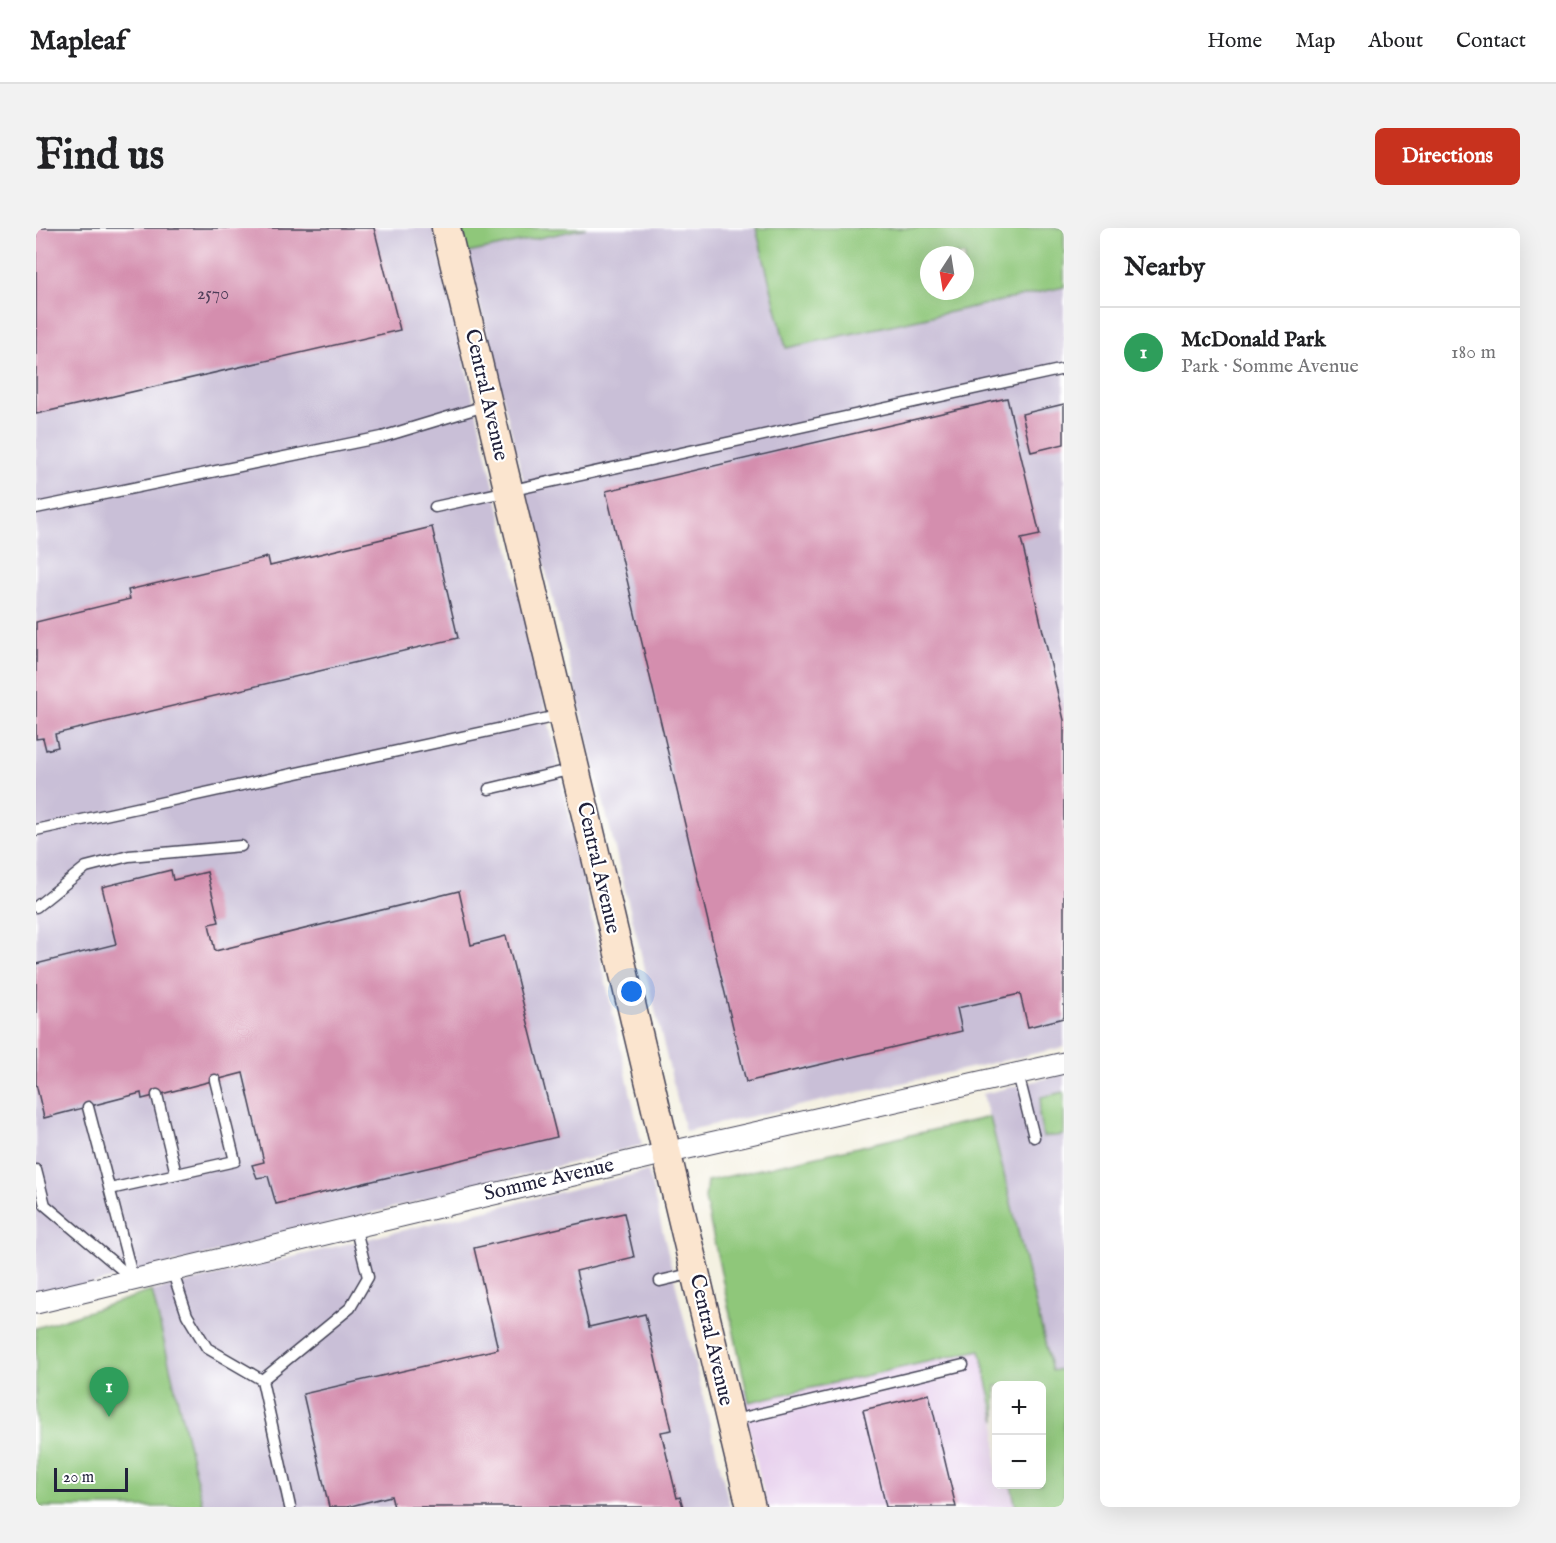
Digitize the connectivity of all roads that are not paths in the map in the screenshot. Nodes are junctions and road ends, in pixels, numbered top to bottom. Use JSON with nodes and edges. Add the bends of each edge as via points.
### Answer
{"nodes":[{"id":1,"x":446,"y":228,"type":"edge"},
{"id":2,"x":1064,"y":369,"type":"edge"},
{"id":3,"x":488,"y":405,"type":"junction"},
{"id":4,"x":508,"y":489,"type":"junction"},
{"id":5,"x":435,"y":507,"type":"dead end"},
{"id":6,"x":36,"y":508,"type":"edge"},
{"id":7,"x":562,"y":715,"type":"junction"},
{"id":8,"x":575,"y":768,"type":"junction"},
{"id":9,"x":489,"y":789,"type":"dead end"},
{"id":10,"x":36,"y":830,"type":"edge"},
{"id":11,"x":241,"y":846,"type":"dead end"},
{"id":12,"x":36,"y":907,"type":"edge"},
{"id":13,"x":1064,"y":1063,"type":"edge"},
{"id":14,"x":1018,"y":1074,"type":"junction"},
{"id":15,"x":215,"y":1080,"type":"dead end"},
{"id":16,"x":157,"y":1095,"type":"dead end"},
{"id":17,"x":88,"y":1107,"type":"dead end"},
{"id":18,"x":1034,"y":1137,"type":"dead end"},
{"id":19,"x":666,"y":1153,"type":"junction"},
{"id":20,"x":36,"y":1170,"type":"edge"},
{"id":21,"x":176,"y":1174,"type":"junction"},
{"id":22,"x":110,"y":1189,"type":"junction"},
{"id":23,"x":355,"y":1226,"type":"junction"},
{"id":24,"x":172,"y":1270,"type":"junction"},
{"id":25,"x":695,"y":1273,"type":"junction"},
{"id":26,"x":133,"y":1279,"type":"junction"},
{"id":27,"x":660,"y":1281,"type":"dead end"},
{"id":28,"x":36,"y":1303,"type":"edge"},
{"id":29,"x":963,"y":1365,"type":"dead end"},
{"id":30,"x":262,"y":1380,"type":"junction"},
{"id":31,"x":730,"y":1421,"type":"junction"},
{"id":32,"x":290,"y":1507,"type":"edge"},
{"id":33,"x":751,"y":1507,"type":"edge"}],
"edges":[{"from":1,"to":3,"type":"street","name":"Central Avenue"},
{"from":2,"to":4,"type":"lane"},
{"from":3,"to":4,"type":"street","name":"Central Avenue"},
{"from":3,"to":6,"type":"lane","via":[[382,437]]},
{"from":4,"to":5,"type":"lane"},
{"from":4,"to":7,"type":"street","name":"Central Avenue"},
{"from":7,"to":8,"type":"street","name":"Central Avenue"},
{"from":7,"to":10,"type":"lane"},
{"from":8,"to":9,"type":"lane"},
{"from":8,"to":19,"type":"street","name":"Central Avenue"},
{"from":11,"to":12,"type":"lane","via":[[129,856],[86,867]]},
{"from":13,"to":14,"type":"street","name":"Somme Avenue"},
{"from":14,"to":18,"type":"lane"},
{"from":14,"to":19,"type":"street","name":"Somme Avenue"},
{"from":15,"to":21,"type":"lane","via":[[235,1161]]},
{"from":16,"to":21,"type":"lane"},
{"from":17,"to":22,"type":"lane"},
{"from":19,"to":23,"type":"street","name":"Somme Avenue"},
{"from":19,"to":25,"type":"street","name":"Central Avenue"},
{"from":20,"to":26,"type":"lane","via":[[45,1205]]},
{"from":21,"to":22,"type":"lane"},
{"from":22,"to":26,"type":"lane"},
{"from":23,"to":24,"type":"street","name":"Somme Avenue"},
{"from":23,"to":30,"type":"lane","via":[[368,1277],[351,1308]]},
{"from":24,"to":26,"type":"street","name":"Somme Avenue"},
{"from":24,"to":30,"type":"lane","via":[[187,1315],[207,1348]]},
{"from":25,"to":27,"type":"lane"},
{"from":25,"to":31,"type":"street","name":"Central Avenue"},
{"from":26,"to":28,"type":"street","name":"Somme Avenue"},
{"from":29,"to":31,"type":"lane"},
{"from":30,"to":32,"type":"lane"},
{"from":31,"to":33,"type":"street","name":"Central Avenue"}]}
